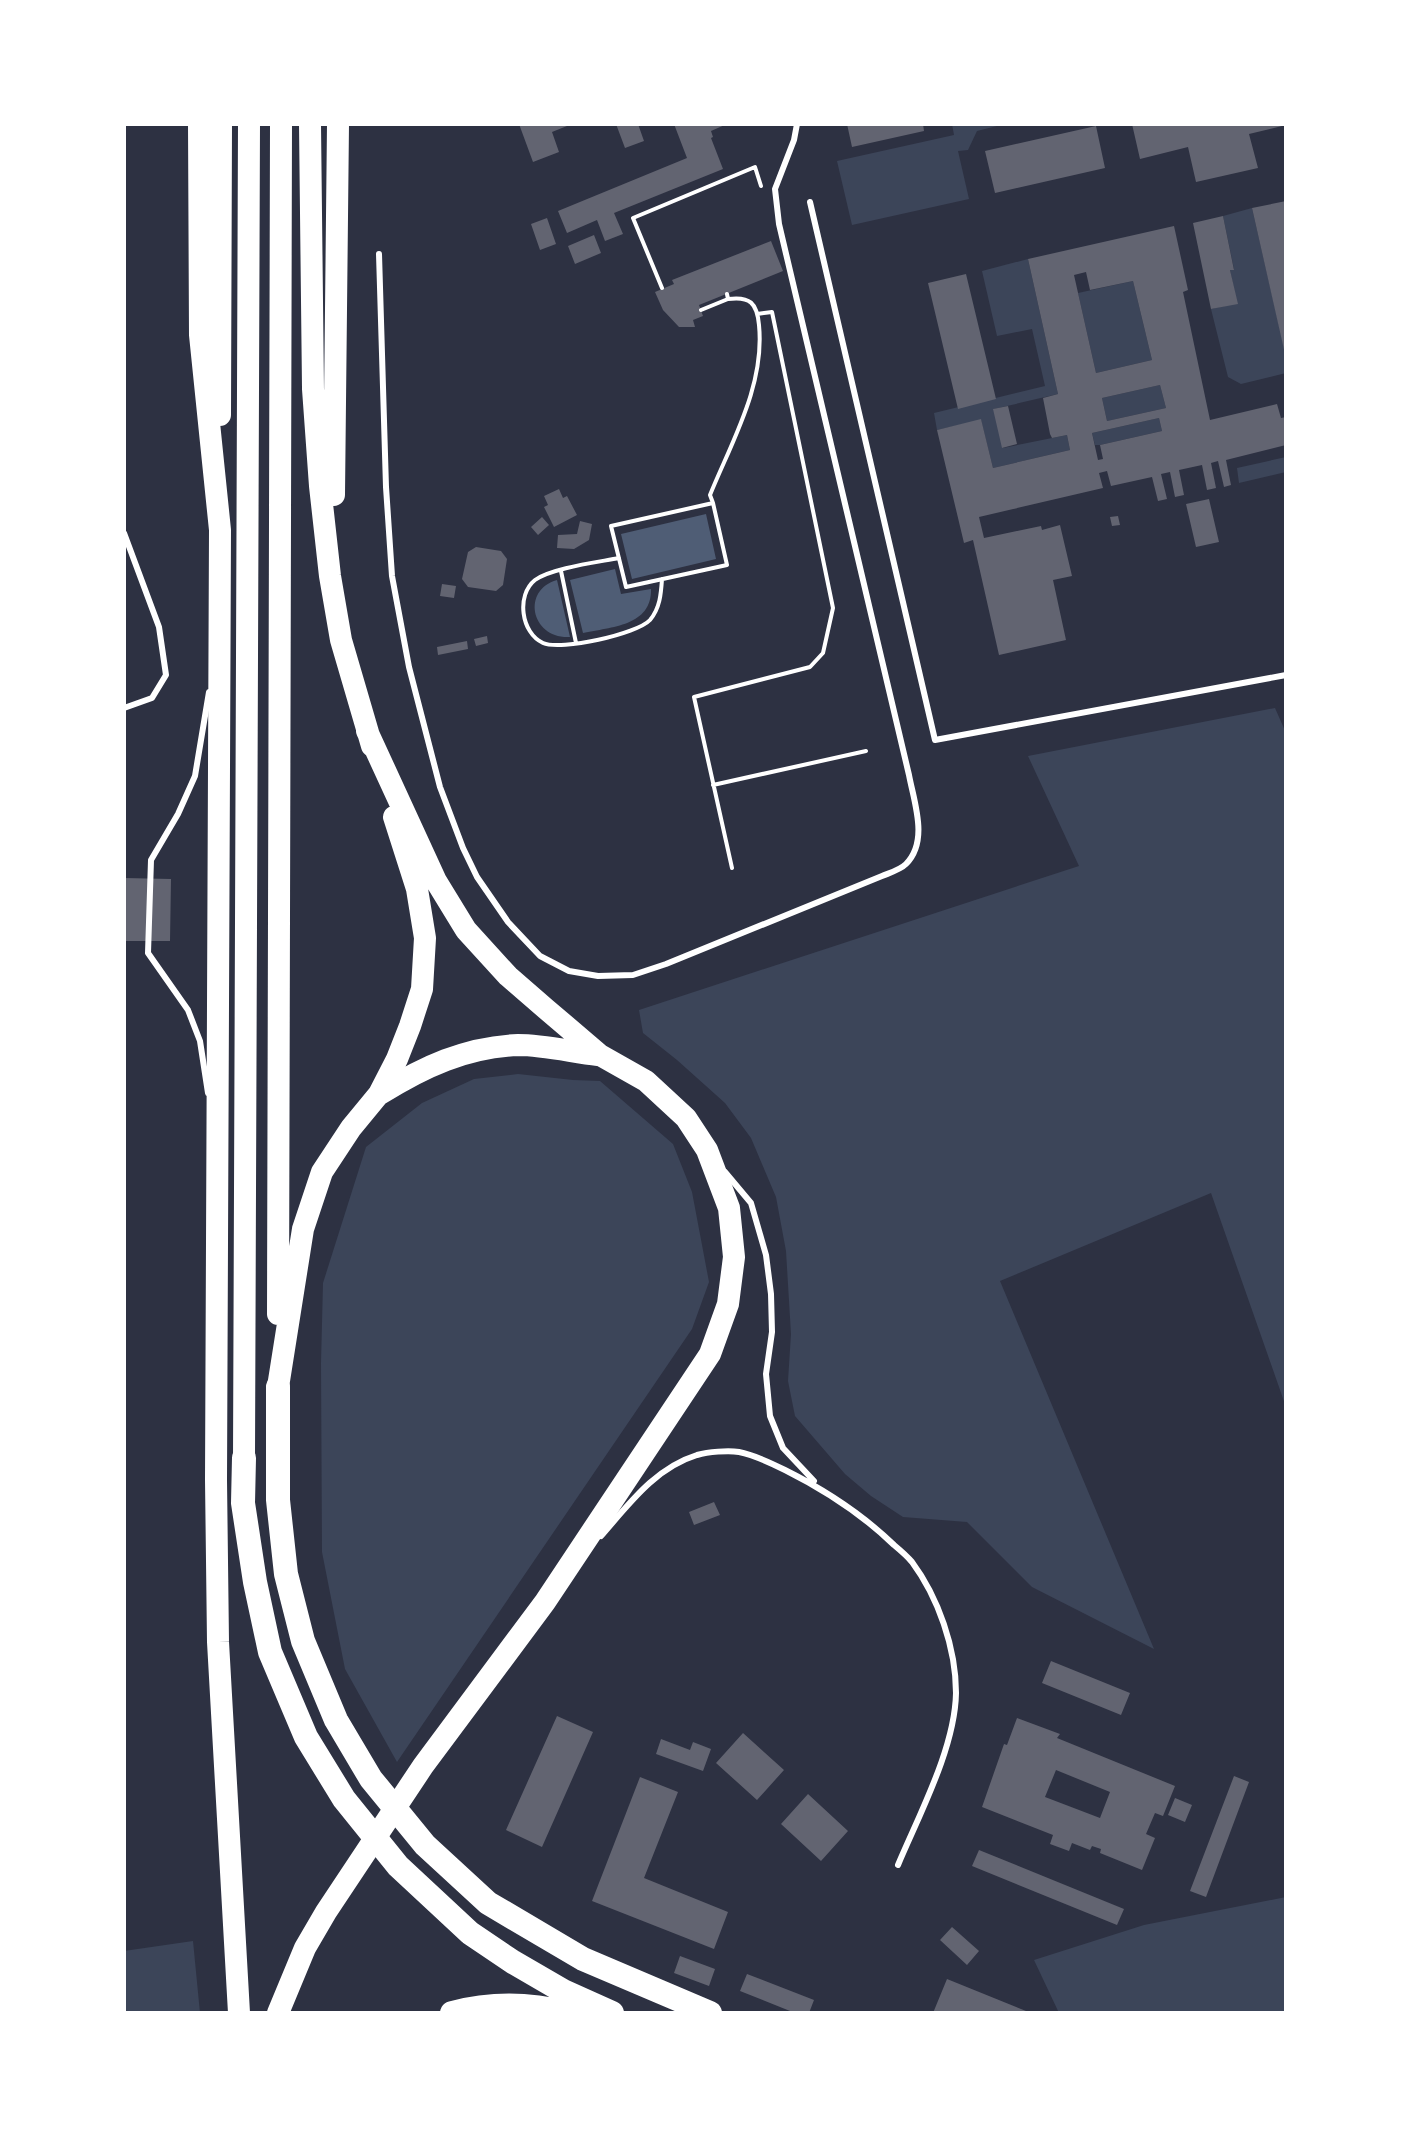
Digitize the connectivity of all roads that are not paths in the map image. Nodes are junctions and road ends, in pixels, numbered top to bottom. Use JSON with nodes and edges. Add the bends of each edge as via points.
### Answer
{"nodes":[{"id":1,"x":199,"y":124,"type":"edge"},
{"id":2,"x":221,"y":124,"type":"edge"},
{"id":3,"x":249,"y":124,"type":"edge"},
{"id":4,"x":281,"y":124,"type":"edge"},
{"id":5,"x":310,"y":124,"type":"edge"},
{"id":6,"x":338,"y":124,"type":"edge"},
{"id":7,"x":797,"y":124,"type":"edge"},
{"id":8,"x":810,"y":202,"type":"dead end"},
{"id":9,"x":379,"y":254,"type":"dead end"},
{"id":10,"x":220,"y":530,"type":"junction"},
{"id":11,"x":124,"y":533,"type":"edge"},
{"id":12,"x":330,"y":576,"type":"junction"},
{"id":13,"x":219,"y":629,"type":"junction"},
{"id":14,"x":212,"y":673,"type":"dead end"},
{"id":15,"x":1286,"y":675,"type":"edge"},
{"id":16,"x":210,"y":688,"type":"dead end"},
{"id":17,"x":124,"y":708,"type":"edge"},
{"id":18,"x":367,"y":731,"type":"junction"},
{"id":19,"x":600,"y":1055,"type":"junction"},
{"id":20,"x":379,"y":1094,"type":"junction"},
{"id":21,"x":707,"y":1150,"type":"junction"},
{"id":22,"x":218,"y":1156,"type":"junction"},
{"id":23,"x":278,"y":1387,"type":"junction"},
{"id":24,"x":244,"y":1458,"type":"joint"},
{"id":25,"x":819,"y":1487,"type":"junction"},
{"id":26,"x":545,"y":1602,"type":"junction"},
{"id":27,"x":898,"y":1865,"type":"dead end"},
{"id":28,"x":239,"y":2013,"type":"edge"},
{"id":29,"x":278,"y":2013,"type":"edge"},
{"id":30,"x":452,"y":2013,"type":"edge"},
{"id":31,"x":567,"y":2013,"type":"edge"},
{"id":32,"x":612,"y":2013,"type":"edge"},
{"id":33,"x":710,"y":2013,"type":"edge"}],
"edges":[{"from":1,"to":10,"type":"highway","via":[[200,335]]},
{"from":2,"to":10,"type":"highway"},
{"from":3,"to":24,"type":"highway"},
{"from":4,"to":23,"type":"highway"},
{"from":5,"to":12,"type":"highway","via":[[313,389]]},
{"from":6,"to":12,"type":"highway"},
{"from":7,"to":9,"type":"lane","via":[[775,189],[779,224],[909,775],[917,846],[905,865],[882,876],[633,975],[569,971],[540,956],[477,877],[440,787],[392,576]]},
{"from":8,"to":15,"type":"lane","via":[[935,740]]},
{"from":10,"to":13,"type":"highway"},
{"from":11,"to":17,"type":"lane","via":[[159,627],[166,675],[152,698]]},
{"from":12,"to":18,"type":"highway","via":[[341,640]]},
{"from":13,"to":14,"type":"lane"},
{"from":13,"to":22,"type":"highway"},
{"from":16,"to":22,"type":"lane","via":[[195,776],[151,860],[148,953],[188,1010],[200,1041]]},
{"from":18,"to":19,"type":"highway","via":[[436,881],[466,930],[508,976]]},
{"from":18,"to":20,"type":"highway","via":[[417,889],[425,938],[422,989]]},
{"from":19,"to":20,"type":"highway","via":[[521,1045],[479,1049],[443,1060]]},
{"from":19,"to":21,"type":"highway","via":[[646,1081],[686,1118]]},
{"from":20,"to":23,"type":"highway","via":[[322,1172],[303,1229]]},
{"from":21,"to":25,"type":"lane","via":[[751,1203],[771,1294],[766,1374],[770,1416],[783,1448]]},
{"from":21,"to":26,"type":"highway","via":[[729,1208],[734,1257],[728,1304],[710,1354]]},
{"from":22,"to":28,"type":"highway","via":[[218,1642]]},
{"from":23,"to":33,"type":"highway","via":[[278,1500],[286,1574],[303,1641],[336,1720],[371,1779],[425,1845],[488,1903],[583,1959]]},
{"from":24,"to":32,"type":"highway","via":[[243,1503],[270,1652],[306,1737],[344,1799],[398,1866],[470,1933],[563,1991]]},
{"from":25,"to":26,"type":"lane","via":[[738,1451],[699,1454],[669,1466],[639,1492]]},
{"from":25,"to":27,"type":"lane","via":[[873,1524],[911,1561],[938,1607],[951,1647],[956,1694],[950,1735]]},
{"from":26,"to":29,"type":"highway","via":[[423,1766],[326,1912]]},
{"from":30,"to":31,"type":"highway","via":[[505,2005]]}]}
